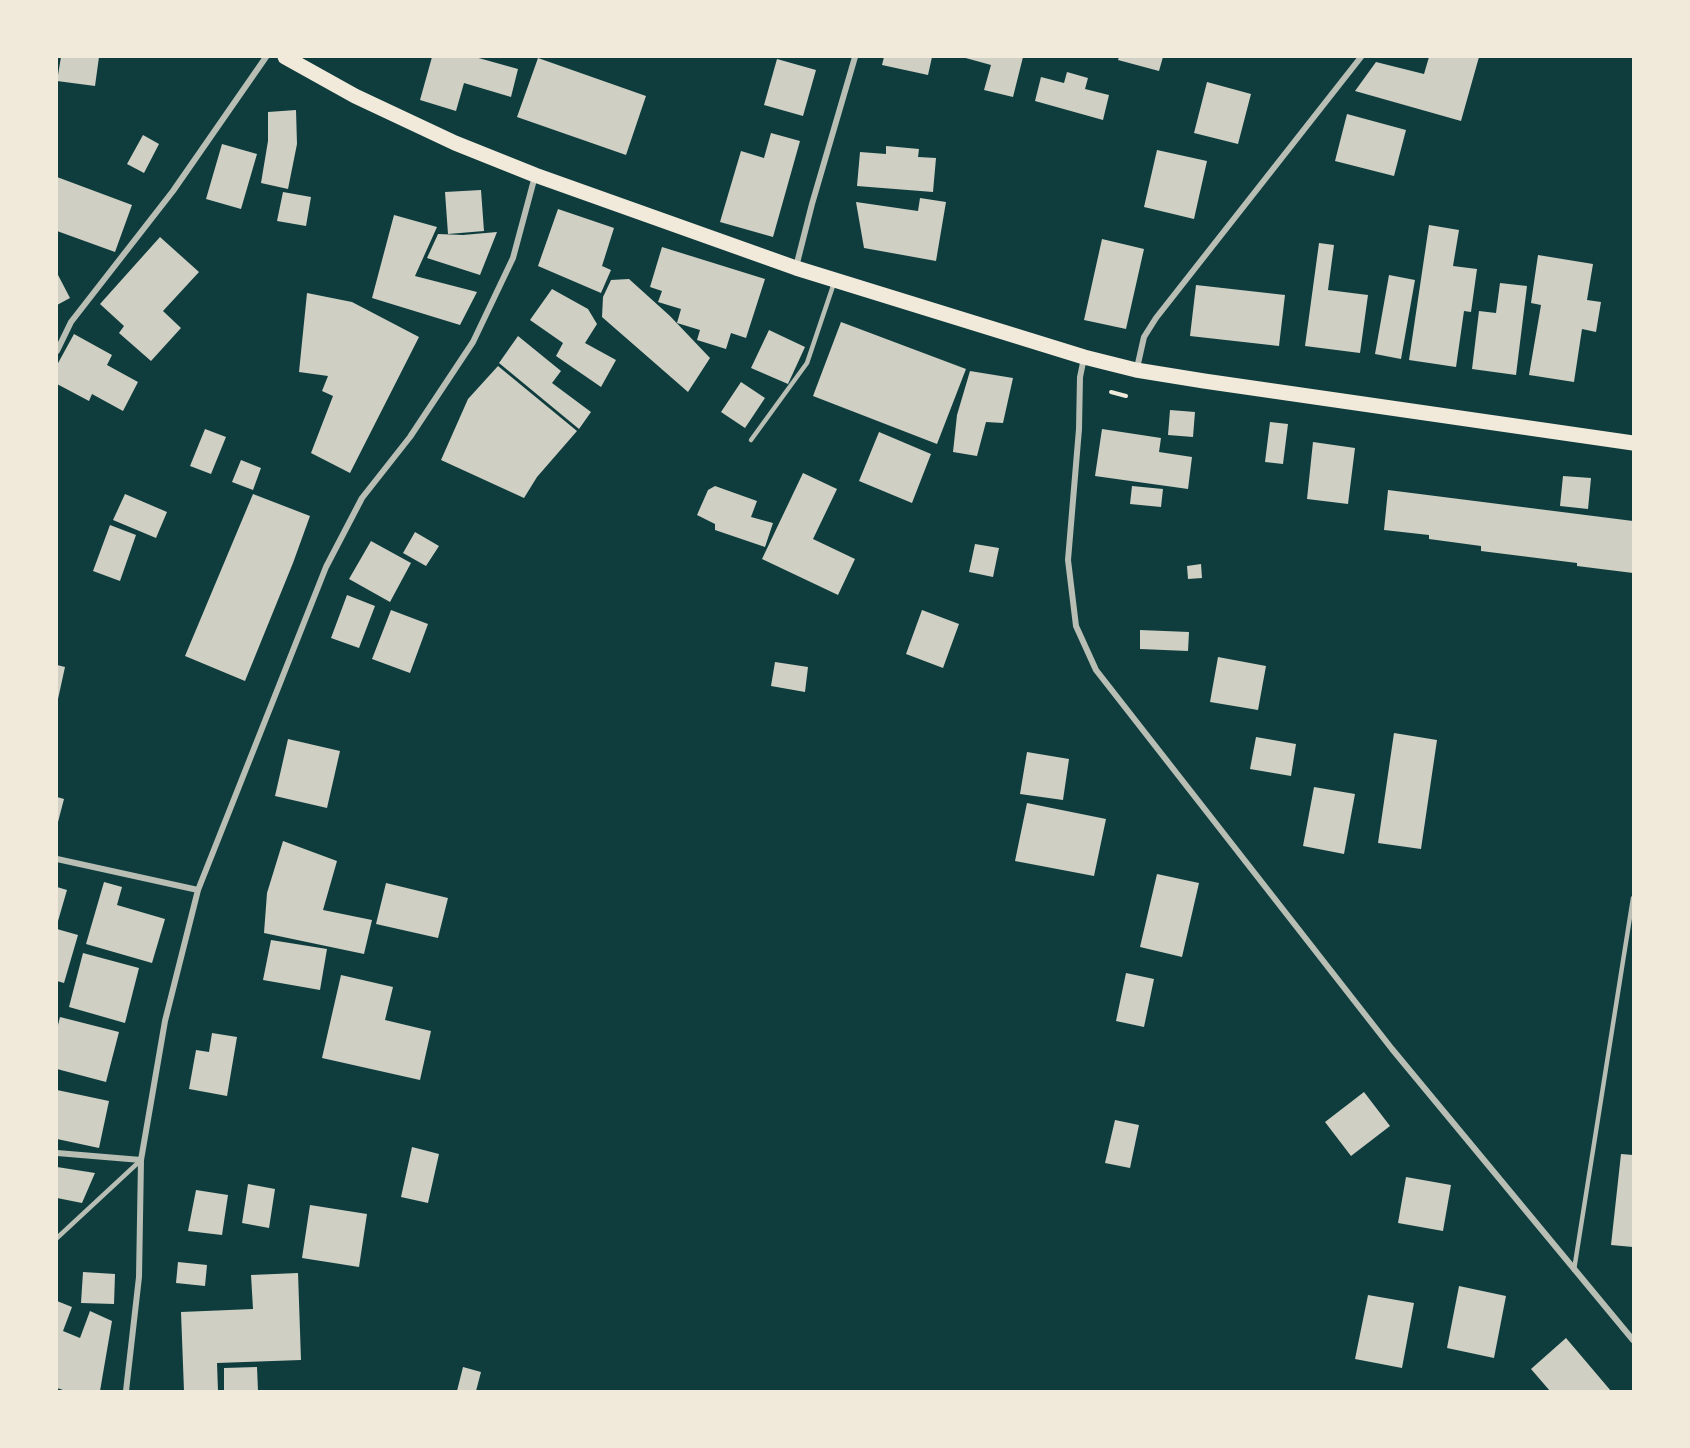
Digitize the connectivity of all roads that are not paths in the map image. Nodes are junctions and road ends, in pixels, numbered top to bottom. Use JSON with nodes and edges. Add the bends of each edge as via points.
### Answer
{"nodes":[{"id":1,"x":266,"y":57,"type":"edge"},
{"id":2,"x":285,"y":57,"type":"edge"},
{"id":3,"x":855,"y":57,"type":"edge"},
{"id":4,"x":1361,"y":57,"type":"edge"},
{"id":5,"x":535,"y":175,"type":"junction"},
{"id":6,"x":796,"y":268,"type":"junction"},
{"id":7,"x":835,"y":280,"type":"junction"},
{"id":8,"x":57,"y":351,"type":"edge"},
{"id":9,"x":1084,"y":357,"type":"junction"},
{"id":10,"x":1136,"y":370,"type":"junction"},
{"id":11,"x":751,"y":440,"type":"dead end"},
{"id":12,"x":1633,"y":443,"type":"edge"},
{"id":13,"x":57,"y":859,"type":"edge"},
{"id":14,"x":198,"y":890,"type":"junction"},
{"id":15,"x":1633,"y":898,"type":"edge"},
{"id":16,"x":57,"y":1153,"type":"edge"},
{"id":17,"x":141,"y":1160,"type":"junction"},
{"id":18,"x":57,"y":1238,"type":"edge"},
{"id":19,"x":1574,"y":1270,"type":"junction"},
{"id":20,"x":1633,"y":1340,"type":"edge"},
{"id":21,"x":126,"y":1391,"type":"edge"}],
"edges":[{"from":1,"to":8,"type":"street","via":[[173,191],[71,322]]},
{"from":2,"to":5,"type":"main road","via":[[356,96]]},
{"from":3,"to":6,"type":"street"},
{"from":4,"to":10,"type":"street","via":[[1156,318],[1144,337]]},
{"from":5,"to":6,"type":"main road"},
{"from":5,"to":14,"type":"street","via":[[513,258],[473,342],[410,437],[362,498],[326,567]]},
{"from":6,"to":7,"type":"main road"},
{"from":7,"to":9,"type":"main road"},
{"from":7,"to":11,"type":"lane","via":[[807,363]]},
{"from":9,"to":10,"type":"main road"},
{"from":9,"to":19,"type":"street","via":[[1068,560],[1076,626],[1096,670],[1392,1049]]},
{"from":10,"to":12,"type":"main road"},
{"from":13,"to":14,"type":"street"},
{"from":14,"to":17,"type":"street","via":[[165,1021]]},
{"from":15,"to":19,"type":"lane"},
{"from":16,"to":17,"type":"street"},
{"from":17,"to":18,"type":"lane"},
{"from":17,"to":21,"type":"street","via":[[139,1277]]},
{"from":19,"to":20,"type":"street"}]}
